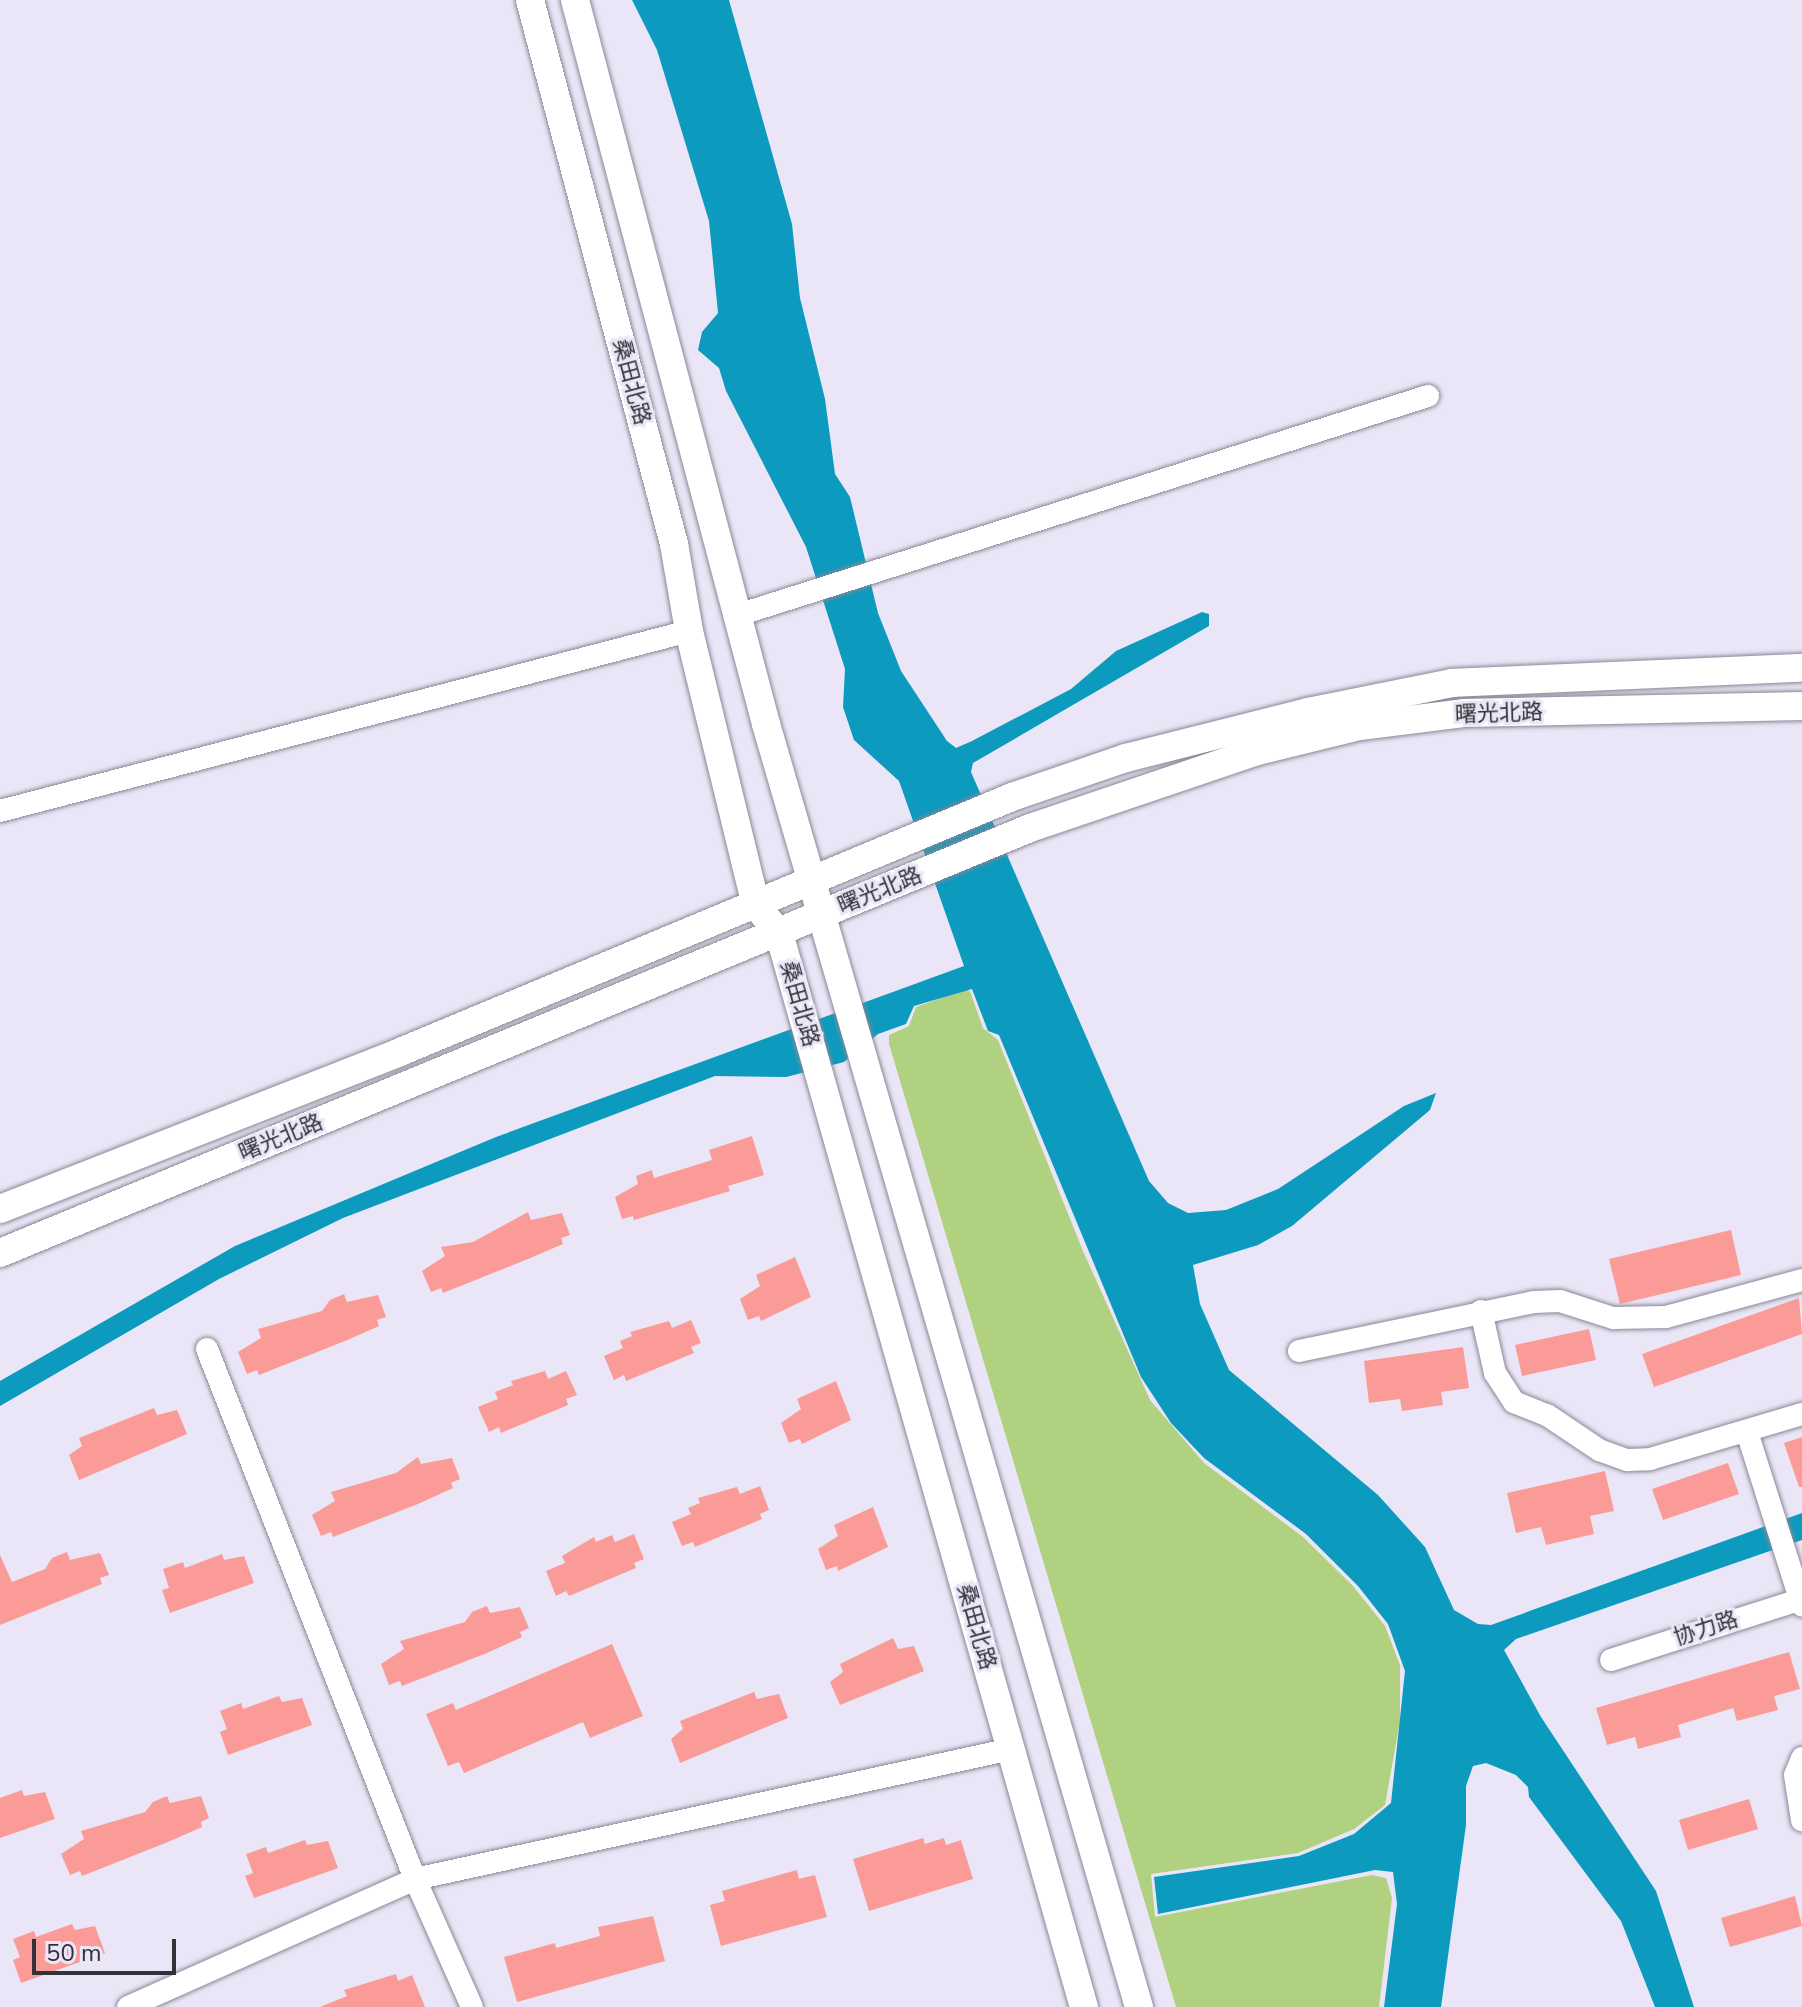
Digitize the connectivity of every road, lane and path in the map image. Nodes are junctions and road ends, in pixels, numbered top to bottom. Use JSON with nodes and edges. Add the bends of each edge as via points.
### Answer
{"nodes":[{"id":1,"x":530,"y":0,"type":"edge"},
{"id":2,"x":575,"y":0,"type":"edge"},
{"id":3,"x":1428,"y":396,"type":"dead end"},
{"id":4,"x":738,"y":615,"type":"junction"},
{"id":5,"x":689,"y":631,"type":"junction"},
{"id":6,"x":1802,"y":668,"type":"edge"},
{"id":7,"x":1802,"y":706,"type":"edge"},
{"id":8,"x":0,"y":811,"type":"edge"},
{"id":9,"x":814,"y":881,"type":"junction"},
{"id":10,"x":756,"y":905,"type":"junction"},
{"id":11,"x":825,"y":914,"type":"junction"},
{"id":12,"x":779,"y":933,"type":"junction"},
{"id":13,"x":0,"y":1209,"type":"edge"},
{"id":14,"x":0,"y":1253,"type":"edge"},
{"id":15,"x":1802,"y":1280,"type":"edge"},
{"id":16,"x":1481,"y":1311,"type":"junction"},
{"id":17,"x":207,"y":1349,"type":"dead end"},
{"id":18,"x":1299,"y":1351,"type":"dead end"},
{"id":19,"x":1802,"y":1414,"type":"edge"},
{"id":20,"x":1747,"y":1432,"type":"junction"},
{"id":21,"x":1802,"y":1601,"type":"edge"},
{"id":22,"x":1611,"y":1660,"type":"dead end"},
{"id":23,"x":1011,"y":1749,"type":"junction"},
{"id":24,"x":1802,"y":1758,"type":"edge"},
{"id":25,"x":1802,"y":1820,"type":"edge"},
{"id":26,"x":415,"y":1879,"type":"junction"},
{"id":27,"x":128,"y":2007,"type":"edge"},
{"id":28,"x":472,"y":2007,"type":"edge"},
{"id":29,"x":1084,"y":2007,"type":"edge"},
{"id":30,"x":1139,"y":2007,"type":"edge"}],
"edges":[{"from":1,"to":5,"type":"main road","name":"桑田北路","via":[[674,544]]},
{"from":2,"to":4,"type":"main road","name":"桑田北路","via":[[691,454]]},
{"from":3,"to":4,"type":"street"},
{"from":4,"to":9,"type":"main road","name":"桑田北路"},
{"from":5,"to":8,"type":"street"},
{"from":5,"to":10,"type":"main road","name":"桑田北路"},
{"from":6,"to":9,"type":"main road","name":"曙光北路","via":[[1452,683],[1308,712],[1126,758],[1012,797]]},
{"from":7,"to":11,"type":"main road","name":"曙光北路","via":[[1465,713],[1360,726],[1254,752],[1030,828]]},
{"from":9,"to":10,"type":"main road","name":"曙光北路"},
{"from":9,"to":11,"type":"main road","name":"桑田北路"},
{"from":10,"to":12,"type":"main road","name":"桑田北路"},
{"from":10,"to":13,"type":"main road","name":"曙光北路"},
{"from":11,"to":12,"type":"main road","name":"曙光北路"},
{"from":11,"to":30,"type":"main road","name":"桑田北路"},
{"from":12,"to":14,"type":"main road","name":"曙光北路"},
{"from":12,"to":23,"type":"main road","name":"桑田北路"},
{"from":15,"to":16,"type":"street","via":[[1666,1317],[1613,1318],[1560,1301]]},
{"from":16,"to":18,"type":"street"},
{"from":16,"to":20,"type":"street","via":[[1495,1373],[1514,1402],[1547,1415],[1599,1450],[1627,1460],[1650,1459]]},
{"from":17,"to":26,"type":"street"},
{"from":19,"to":20,"type":"street"},
{"from":20,"to":21,"type":"street"},
{"from":21,"to":22,"type":"street","name":"协力路"},
{"from":23,"to":26,"type":"street"},
{"from":23,"to":29,"type":"main road","name":"桑田北路"},
{"from":24,"to":25,"type":"street","via":[[1795,1798]]},
{"from":26,"to":27,"type":"street"},
{"from":26,"to":28,"type":"street"}]}
